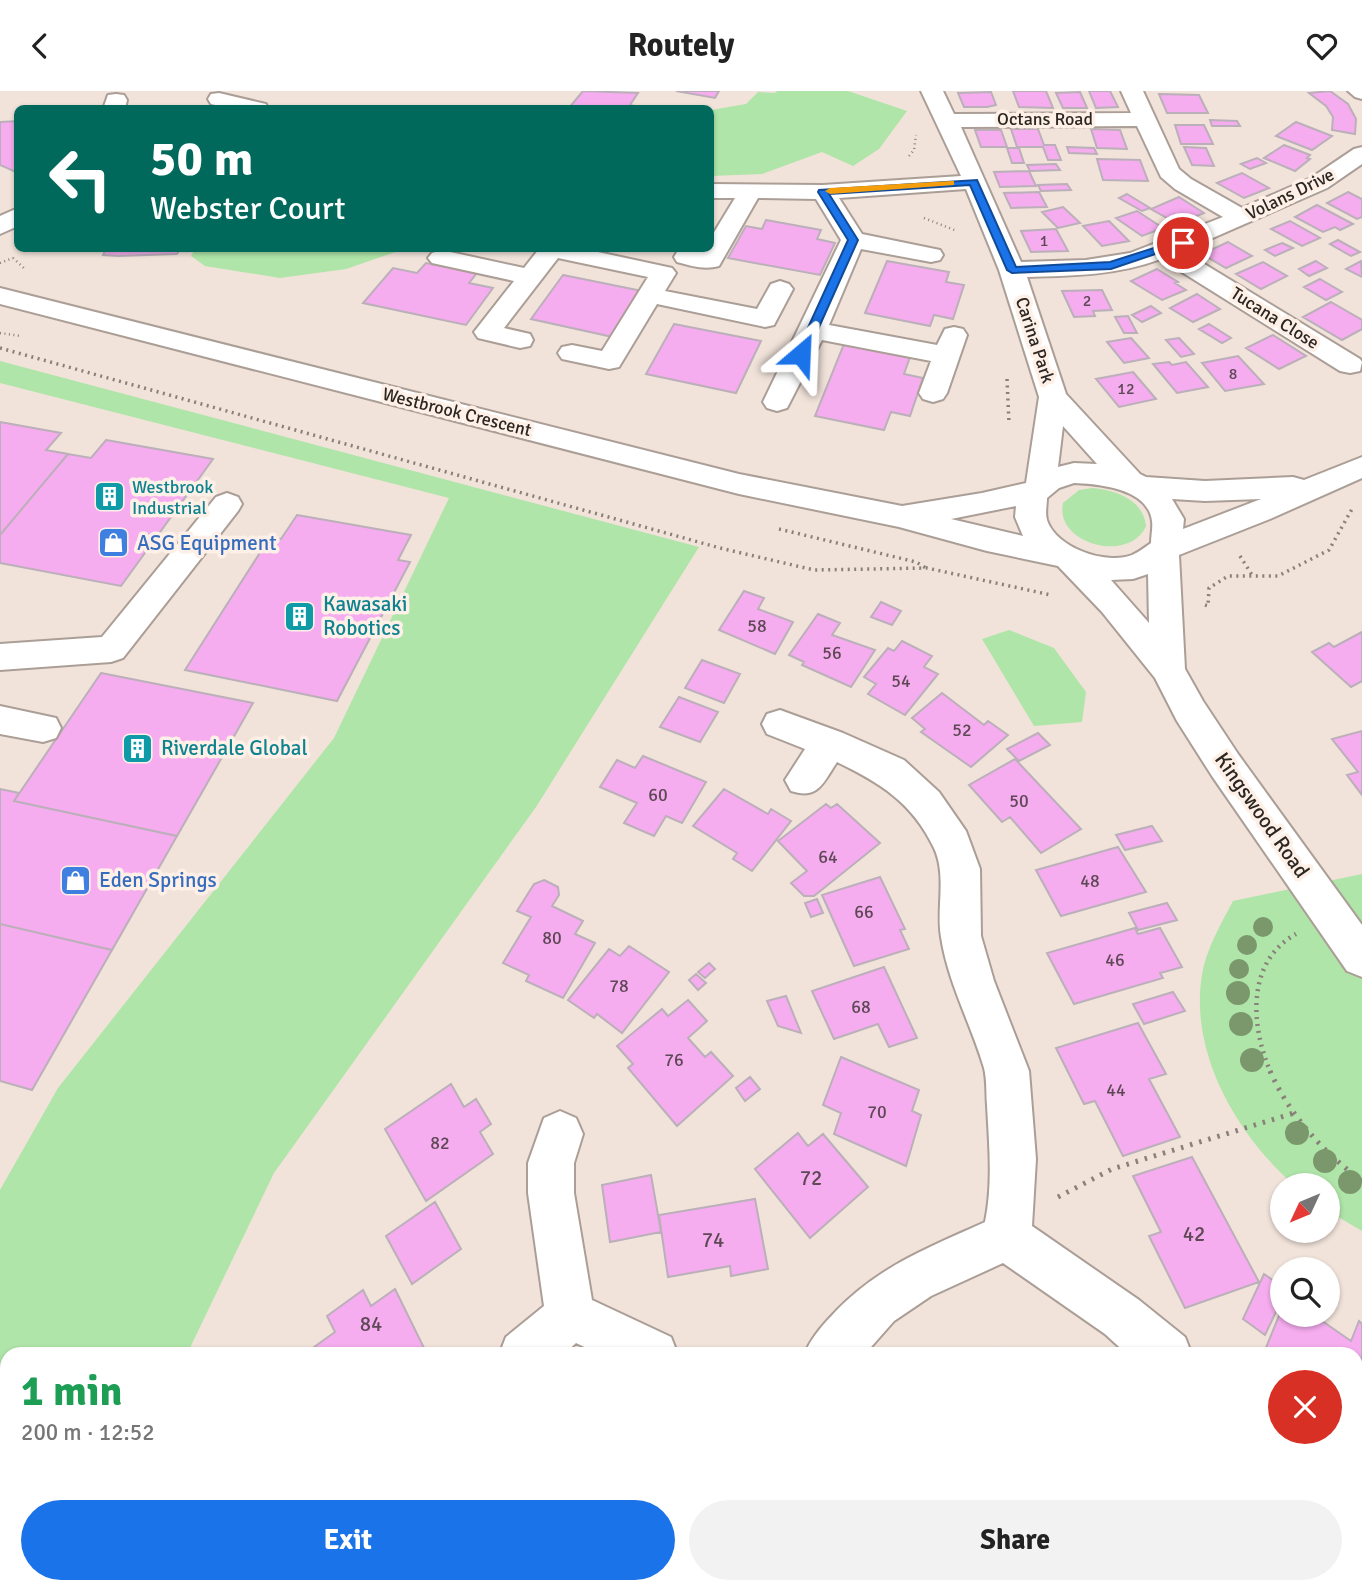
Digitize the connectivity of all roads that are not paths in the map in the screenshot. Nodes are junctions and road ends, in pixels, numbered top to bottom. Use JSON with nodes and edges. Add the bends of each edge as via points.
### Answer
{"nodes":[{"id":1,"x":932,"y":91,"type":"edge"},
{"id":2,"x":1132,"y":91,"type":"edge"},
{"id":3,"x":217,"y":99,"type":"edge"},
{"id":4,"x":242,"y":105,"type":"edge"},
{"id":5,"x":1144,"y":119,"type":"junction"},
{"id":6,"x":948,"y":125,"type":"junction"},
{"id":7,"x":1362,"y":154,"type":"edge"},
{"id":8,"x":1336,"y":174,"type":"junction"},
{"id":9,"x":974,"y":182,"type":"junction"},
{"id":10,"x":1362,"y":186,"type":"edge"},
{"id":11,"x":714,"y":191,"type":"edge"},
{"id":12,"x":750,"y":192,"type":"junction"},
{"id":13,"x":822,"y":192,"type":"junction"},
{"id":14,"x":1242,"y":218,"type":"junction"},
{"id":15,"x":853,"y":240,"type":"junction"},
{"id":16,"x":1164,"y":250,"type":"junction"},
{"id":17,"x":550,"y":252,"type":"edge"},
{"id":18,"x":566,"y":252,"type":"edge"},
{"id":19,"x":931,"y":255,"type":"dead end"},
{"id":20,"x":686,"y":257,"type":"dead end"},
{"id":21,"x":440,"y":258,"type":"dead end"},
{"id":22,"x":1012,"y":270,"type":"junction"},
{"id":23,"x":530,"y":277,"type":"junction"},
{"id":24,"x":780,"y":289,"type":"dead end"},
{"id":25,"x":6,"y":293,"type":"edge"},
{"id":26,"x":649,"y":296,"type":"junction"},
{"id":27,"x":814,"y":330,"type":"junction"},
{"id":28,"x":520,"y":340,"type":"dead end"},
{"id":29,"x":572,"y":353,"type":"dead end"},
{"id":30,"x":1356,"y":362,"type":"edge"},
{"id":31,"x":1322,"y":380,"type":"dead end"},
{"id":32,"x":933,"y":393,"type":"dead end"},
{"id":33,"x":1053,"y":397,"type":"junction"},
{"id":34,"x":777,"y":402,"type":"dead end"},
{"id":35,"x":1362,"y":467,"type":"edge"},
{"id":36,"x":1135,"y":484,"type":"junction"},
{"id":37,"x":1317,"y":485,"type":"junction"},
{"id":38,"x":1039,"y":488,"type":"junction"},
{"id":39,"x":226,"y":504,"type":"dead end"},
{"id":40,"x":899,"y":516,"type":"junction"},
{"id":41,"x":1165,"y":550,"type":"junction"},
{"id":42,"x":1067,"y":557,"type":"junction"},
{"id":43,"x":0,"y":657,"type":"edge"},
{"id":44,"x":1168,"y":669,"type":"junction"},
{"id":45,"x":0,"y":720,"type":"edge"},
{"id":46,"x":780,"y":724,"type":"dead end"},
{"id":47,"x":43,"y":728,"type":"dead end"},
{"id":48,"x":830,"y":743,"type":"junction"},
{"id":49,"x":804,"y":780,"type":"dead end"},
{"id":50,"x":1362,"y":958,"type":"edge"},
{"id":51,"x":563,"y":1129,"type":"dead end"},
{"id":52,"x":1008,"y":1224,"type":"junction"},
{"id":53,"x":570,"y":1316,"type":"junction"},
{"id":54,"x":533,"y":1347,"type":"edge"},
{"id":55,"x":638,"y":1347,"type":"edge"},
{"id":56,"x":837,"y":1347,"type":"edge"},
{"id":57,"x":1158,"y":1347,"type":"edge"}],
"edges":[{"from":1,"to":6,"type":"street","name":"Carina Park"},
{"from":2,"to":5,"type":"street"},
{"from":3,"to":4,"type":"street"},
{"from":5,"to":6,"type":"street","name":"Octans Road"},
{"from":5,"to":14,"type":"street","via":[[1169,172]]},
{"from":6,"to":9,"type":"street","name":"Carina Park"},
{"from":7,"to":8,"type":"street","name":"Volans Drive"},
{"from":8,"to":10,"type":"street"},
{"from":8,"to":14,"type":"street","name":"Volans Drive"},
{"from":9,"to":13,"type":"street"},
{"from":9,"to":22,"type":"street","name":"Carina Park"},
{"from":11,"to":12,"type":"street"},
{"from":12,"to":13,"type":"street"},
{"from":12,"to":20,"type":"street","via":[[710,261]]},
{"from":13,"to":15,"type":"street"},
{"from":14,"to":16,"type":"street","name":"Volans Drive"},
{"from":15,"to":19,"type":"street"},
{"from":15,"to":27,"type":"street"},
{"from":16,"to":22,"type":"street","name":"Volans Drive","via":[[1111,265]]},
{"from":16,"to":30,"type":"street","name":"Tucana Close"},
{"from":17,"to":23,"type":"street"},
{"from":18,"to":26,"type":"street","via":[[663,273]]},
{"from":21,"to":23,"type":"street"},
{"from":22,"to":33,"type":"street","name":"Carina Park"},
{"from":23,"to":28,"type":"street","via":[[487,332]]},
{"from":24,"to":26,"type":"street","via":[[765,319]]},
{"from":25,"to":40,"type":"street","name":"Westbrook Crescent","via":[[739,484]]},
{"from":26,"to":29,"type":"street","via":[[609,361]]},
{"from":27,"to":32,"type":"street","via":[[950,345]]},
{"from":27,"to":34,"type":"street"},
{"from":30,"to":31,"type":"street","name":"Tucana Close"},
{"from":33,"to":36,"type":"street","name":"Carina Park"},
{"from":33,"to":38,"type":"street","name":"Carina Park"},
{"from":35,"to":37,"type":"street"},
{"from":36,"to":37,"type":"street","via":[[1225,491]]},
{"from":36,"to":38,"type":"street","via":[[1110,474],[1081,472],[1055,477]]},
{"from":36,"to":41,"type":"street","via":[[1158,501],[1168,516],[1171,533]]},
{"from":37,"to":41,"type":"street"},
{"from":38,"to":40,"type":"street","name":"Westbrook Crescent","via":[[982,503]]},
{"from":38,"to":42,"type":"street","via":[[1030,503],[1030,517],[1043,538]]},
{"from":39,"to":43,"type":"street","via":[[111,649]]},
{"from":40,"to":42,"type":"street","name":"Westbrook Crescent"},
{"from":41,"to":42,"type":"street","via":[[1141,564],[1112,568]]},
{"from":41,"to":44,"type":"street","name":"Kingswood Road"},
{"from":42,"to":44,"type":"street","name":"Kingswood Road","via":[[1114,603]]},
{"from":44,"to":50,"type":"street","name":"Kingswood Road","via":[[1225,765]]},
{"from":45,"to":47,"type":"street"},
{"from":46,"to":48,"type":"street"},
{"from":48,"to":49,"type":"street"},
{"from":48,"to":52,"type":"street","via":[[891,771],[911,787],[952,843],[960,869],[961,936],[1007,1071],[1013,1159]]},
{"from":51,"to":53,"type":"street","via":[[551,1163],[551,1193]]},
{"from":52,"to":56,"type":"street","via":[[877,1304]]},
{"from":52,"to":57,"type":"street"},
{"from":53,"to":54,"type":"street"},
{"from":53,"to":55,"type":"street"}]}
